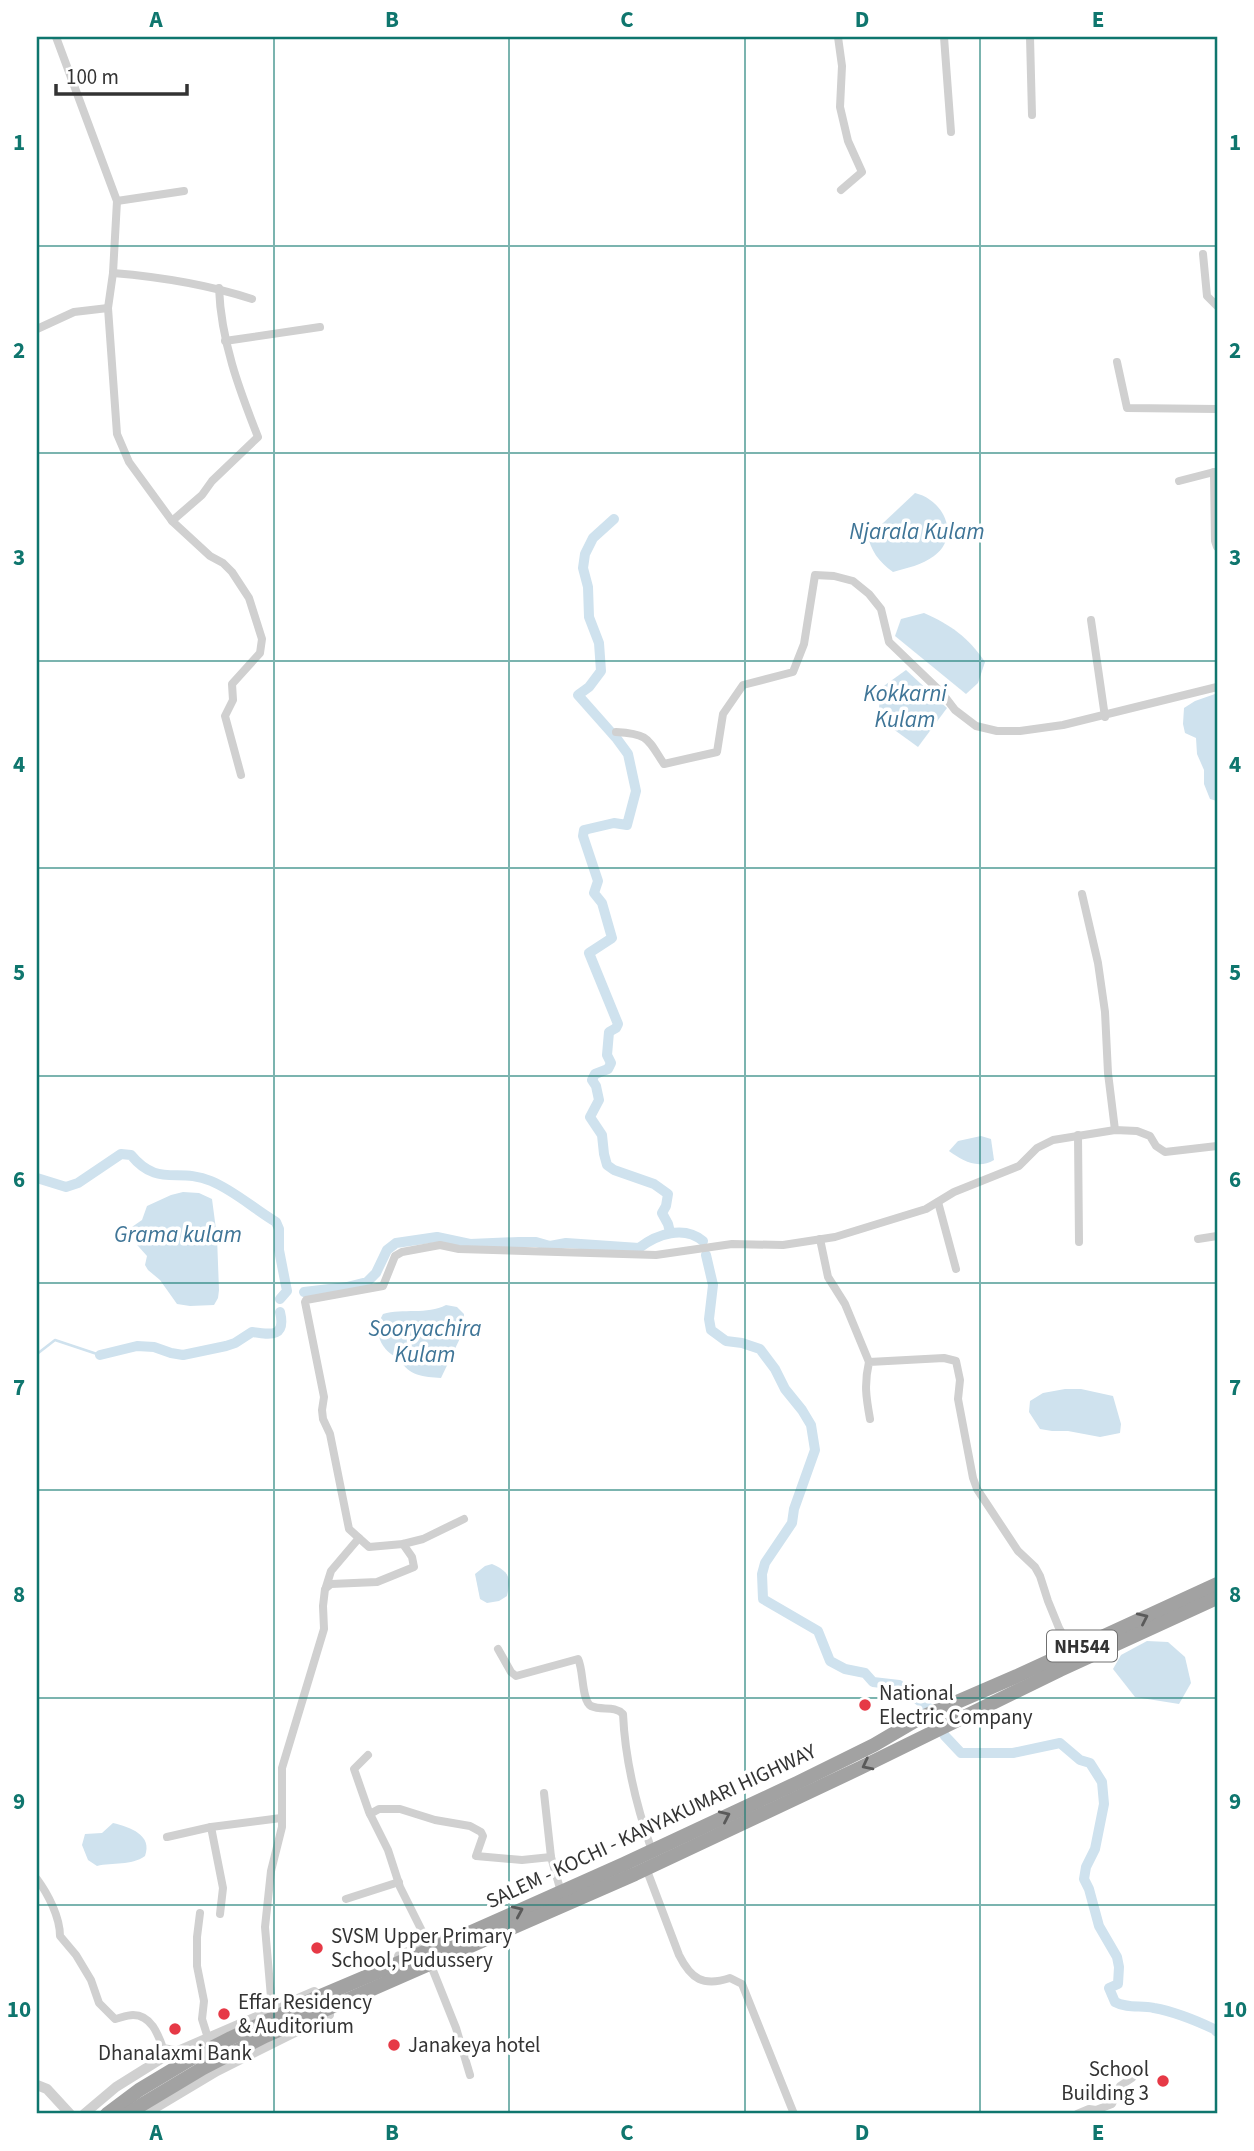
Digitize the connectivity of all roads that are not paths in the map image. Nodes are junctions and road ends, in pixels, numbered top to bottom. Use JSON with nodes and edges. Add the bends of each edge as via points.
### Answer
{"nodes":[{"id":1,"x":56,"y":37,"type":"edge"},
{"id":2,"x":838,"y":37,"type":"edge"},
{"id":3,"x":944,"y":37,"type":"edge"},
{"id":4,"x":1031,"y":37,"type":"edge"},
{"id":5,"x":1032,"y":115,"type":"dead end"},
{"id":6,"x":951,"y":132,"type":"dead end"},
{"id":7,"x":841,"y":190,"type":"dead end"},
{"id":8,"x":184,"y":191,"type":"dead end"},
{"id":9,"x":117,"y":201,"type":"junction"},
{"id":10,"x":1203,"y":254,"type":"dead end"},
{"id":11,"x":113,"y":273,"type":"junction"},
{"id":12,"x":219,"y":288,"type":"junction"},
{"id":13,"x":252,"y":299,"type":"dead end"},
{"id":14,"x":1217,"y":306,"type":"edge"},
{"id":15,"x":108,"y":308,"type":"junction"},
{"id":16,"x":320,"y":327,"type":"dead end"},
{"id":17,"x":37,"y":329,"type":"edge"},
{"id":18,"x":225,"y":341,"type":"junction"},
{"id":19,"x":1117,"y":362,"type":"dead end"},
{"id":20,"x":1217,"y":409,"type":"edge"},
{"id":21,"x":1215,"y":472,"type":"edge"},
{"id":22,"x":1180,"y":481,"type":"dead end"},
{"id":23,"x":172,"y":521,"type":"junction"},
{"id":24,"x":1217,"y":547,"type":"edge"},
{"id":25,"x":1091,"y":620,"type":"dead end"},
{"id":26,"x":1217,"y":687,"type":"edge"},
{"id":27,"x":1105,"y":717,"type":"junction"},
{"id":28,"x":616,"y":732,"type":"dead end"},
{"id":29,"x":242,"y":775,"type":"dead end"},
{"id":30,"x":1082,"y":894,"type":"dead end"},
{"id":31,"x":1115,"y":1130,"type":"junction"},
{"id":32,"x":1078,"y":1135,"type":"junction"},
{"id":33,"x":1217,"y":1146,"type":"edge"},
{"id":34,"x":938,"y":1202,"type":"junction"},
{"id":35,"x":1217,"y":1236,"type":"edge"},
{"id":36,"x":820,"y":1239,"type":"junction"},
{"id":37,"x":1198,"y":1239,"type":"dead end"},
{"id":38,"x":1079,"y":1242,"type":"dead end"},
{"id":39,"x":956,"y":1269,"type":"dead end"},
{"id":40,"x":869,"y":1362,"type":"junction"},
{"id":41,"x":870,"y":1419,"type":"dead end"},
{"id":42,"x":464,"y":1519,"type":"dead end"},
{"id":43,"x":359,"y":1538,"type":"junction"},
{"id":44,"x":404,"y":1544,"type":"junction"},
{"id":45,"x":1217,"y":1584,"type":"edge"},
{"id":46,"x":326,"y":1589,"type":"junction"},
{"id":47,"x":1217,"y":1598,"type":"edge"},
{"id":48,"x":498,"y":1649,"type":"dead end"},
{"id":49,"x":1072,"y":1651,"type":"junction"},
{"id":50,"x":368,"y":1755,"type":"dead end"},
{"id":51,"x":544,"y":1793,"type":"dead end"},
{"id":52,"x":370,"y":1814,"type":"junction"},
{"id":53,"x":281,"y":1818,"type":"junction"},
{"id":54,"x":211,"y":1828,"type":"junction"},
{"id":55,"x":167,"y":1837,"type":"dead end"},
{"id":56,"x":652,"y":1851,"type":"junction"},
{"id":57,"x":551,"y":1857,"type":"junction"},
{"id":58,"x":640,"y":1871,"type":"junction"},
{"id":59,"x":37,"y":1879,"type":"edge"},
{"id":60,"x":399,"y":1882,"type":"junction"},
{"id":61,"x":561,"y":1892,"type":"junction"},
{"id":62,"x":346,"y":1899,"type":"dead end"},
{"id":63,"x":200,"y":1913,"type":"dead end"},
{"id":64,"x":220,"y":1914,"type":"dead end"},
{"id":65,"x":467,"y":1934,"type":"junction"},
{"id":66,"x":428,"y":1943,"type":"junction"},
{"id":67,"x":432,"y":1968,"type":"junction"},
{"id":68,"x":272,"y":2009,"type":"junction"},
{"id":69,"x":208,"y":2038,"type":"junction"},
{"id":70,"x":180,"y":2051,"type":"junction"},
{"id":71,"x":470,"y":2075,"type":"dead end"},
{"id":72,"x":1132,"y":2078,"type":"dead end"},
{"id":73,"x":37,"y":2085,"type":"edge"},
{"id":74,"x":1098,"y":2112,"type":"edge"},
{"id":75,"x":70,"y":2114,"type":"edge"},
{"id":76,"x":85,"y":2114,"type":"edge"},
{"id":77,"x":107,"y":2114,"type":"edge"},
{"id":78,"x":128,"y":2114,"type":"edge"},
{"id":79,"x":145,"y":2114,"type":"edge"},
{"id":80,"x":795,"y":2114,"type":"edge"},
{"id":81,"x":1077,"y":2114,"type":"edge"}],
"edges":[{"from":1,"to":9,"type":"street"},
{"from":2,"to":7,"type":"street","via":[[840,107],[862,172]]},
{"from":3,"to":6,"type":"street"},
{"from":4,"to":5,"type":"street"},
{"from":8,"to":9,"type":"street"},
{"from":9,"to":11,"type":"street"},
{"from":10,"to":14,"type":"street","via":[[1207,296]]},
{"from":11,"to":12,"type":"street"},
{"from":11,"to":15,"type":"street"},
{"from":12,"to":13,"type":"street"},
{"from":12,"to":18,"type":"street"},
{"from":15,"to":17,"type":"street","via":[[74,312]]},
{"from":15,"to":23,"type":"street","via":[[117,433],[129,461]]},
{"from":16,"to":18,"type":"street"},
{"from":18,"to":23,"type":"street","via":[[258,437]]},
{"from":19,"to":20,"type":"street","via":[[1128,408]]},
{"from":21,"to":22,"type":"street"},
{"from":21,"to":24,"type":"street"},
{"from":23,"to":29,"type":"street","via":[[232,572],[249,598],[262,639],[260,653],[232,684],[233,700],[225,716]]},
{"from":25,"to":27,"type":"street"},
{"from":26,"to":27,"type":"street"},
{"from":27,"to":28,"type":"street","via":[[1020,731],[976,726],[954,710],[889,642],[881,609],[869,594],[853,581],[815,575],[804,644],[793,672],[743,685],[723,714],[717,752],[664,764],[647,738]]},
{"from":30,"to":31,"type":"street","via":[[1105,1012]]},
{"from":31,"to":32,"type":"street"},
{"from":31,"to":33,"type":"street","via":[[1150,1136],[1165,1152]]},
{"from":32,"to":34,"type":"street","via":[[1053,1140],[1019,1166]]},
{"from":32,"to":38,"type":"street"},
{"from":34,"to":36,"type":"street"},
{"from":34,"to":39,"type":"street"},
{"from":35,"to":37,"type":"street"},
{"from":36,"to":40,"type":"street","via":[[828,1276]]},
{"from":36,"to":43,"type":"street","via":[[783,1245],[732,1244],[656,1255],[440,1245],[395,1256],[383,1286],[306,1300],[324,1398],[323,1419],[349,1529]]},
{"from":40,"to":41,"type":"street","via":[[866,1399]]},
{"from":40,"to":49,"type":"street","via":[[956,1361],[958,1399],[977,1489],[1018,1551],[1041,1576]]},
{"from":42,"to":44,"type":"street"},
{"from":43,"to":44,"type":"street","via":[[369,1547]]},
{"from":43,"to":46,"type":"street","via":[[331,1571]]},
{"from":44,"to":46,"type":"street","via":[[414,1567],[377,1582],[331,1584]]},
{"from":49,"to":45,"type":"highway","name":"SALEM - KOCHI - KANYAKUMARI HIGHWAY","number":"NH544","one_way":true},
{"from":46,"to":53,"type":"street","via":[[324,1629],[282,1768]]},
{"from":47,"to":58,"type":"highway","name":"SALEM - KOCHI - KANYAKUMARI HIGHWAY","number":"NH544","one_way":true},
{"from":48,"to":56,"type":"street","via":[[516,1676],[578,1659],[585,1699],[623,1714],[634,1792]]},
{"from":56,"to":49,"type":"highway","name":"SALEM - KOCHI - KANYAKUMARI HIGHWAY","number":"NH544","one_way":true,"via":[[808,1778],[920,1718]]},
{"from":50,"to":52,"type":"street","via":[[354,1769]]},
{"from":51,"to":57,"type":"street"},
{"from":52,"to":57,"type":"street","via":[[400,1809],[470,1826],[483,1836],[476,1856]]},
{"from":52,"to":60,"type":"street"},
{"from":53,"to":54,"type":"street"},
{"from":53,"to":68,"type":"street","via":[[265,1927]]},
{"from":54,"to":55,"type":"street"},
{"from":54,"to":64,"type":"street","via":[[223,1888]]},
{"from":56,"to":61,"type":"highway","name":"SALEM - KOCHI - KANYAKUMARI HIGHWAY","number":"NH544"},
{"from":57,"to":61,"type":"street"},
{"from":58,"to":67,"type":"street"},
{"from":58,"to":78,"type":"highway","name":"SALEM - KOCHI - KANYAKUMARI HIGHWAY","number":"NH544","via":[[265,2036]]},
{"from":58,"to":80,"type":"street","via":[[685,1966],[698,1980],[715,1983],[730,1978],[742,1984]]},
{"from":59,"to":70,"type":"street","via":[[60,1937],[76,1955],[99,2003],[115,2019],[134,2014],[150,2022],[163,2048]]},
{"from":60,"to":62,"type":"street"},
{"from":60,"to":66,"type":"street"},
{"from":65,"to":61,"type":"highway","name":"SALEM - KOCHI - KANYAKUMARI HIGHWAY","number":"NH544","one_way":true},
{"from":63,"to":69,"type":"street","via":[[197,1966]]},
{"from":65,"to":66,"type":"street"},
{"from":65,"to":77,"type":"highway","name":"SALEM - KOCHI - KANYAKUMARI HIGHWAY","number":"NH544","via":[[219,2044]]},
{"from":66,"to":68,"type":"street"},
{"from":67,"to":71,"type":"street"},
{"from":67,"to":79,"type":"street","via":[[217,2071]]},
{"from":68,"to":69,"type":"street"},
{"from":69,"to":70,"type":"street"},
{"from":70,"to":76,"type":"street","via":[[116,2087]]},
{"from":72,"to":74,"type":"street","via":[[1120,2086],[1112,2104]]},
{"from":73,"to":75,"type":"street","via":[[47,2089]]},
{"from":74,"to":81,"type":"street","via":[[1089,2109]]}]}
